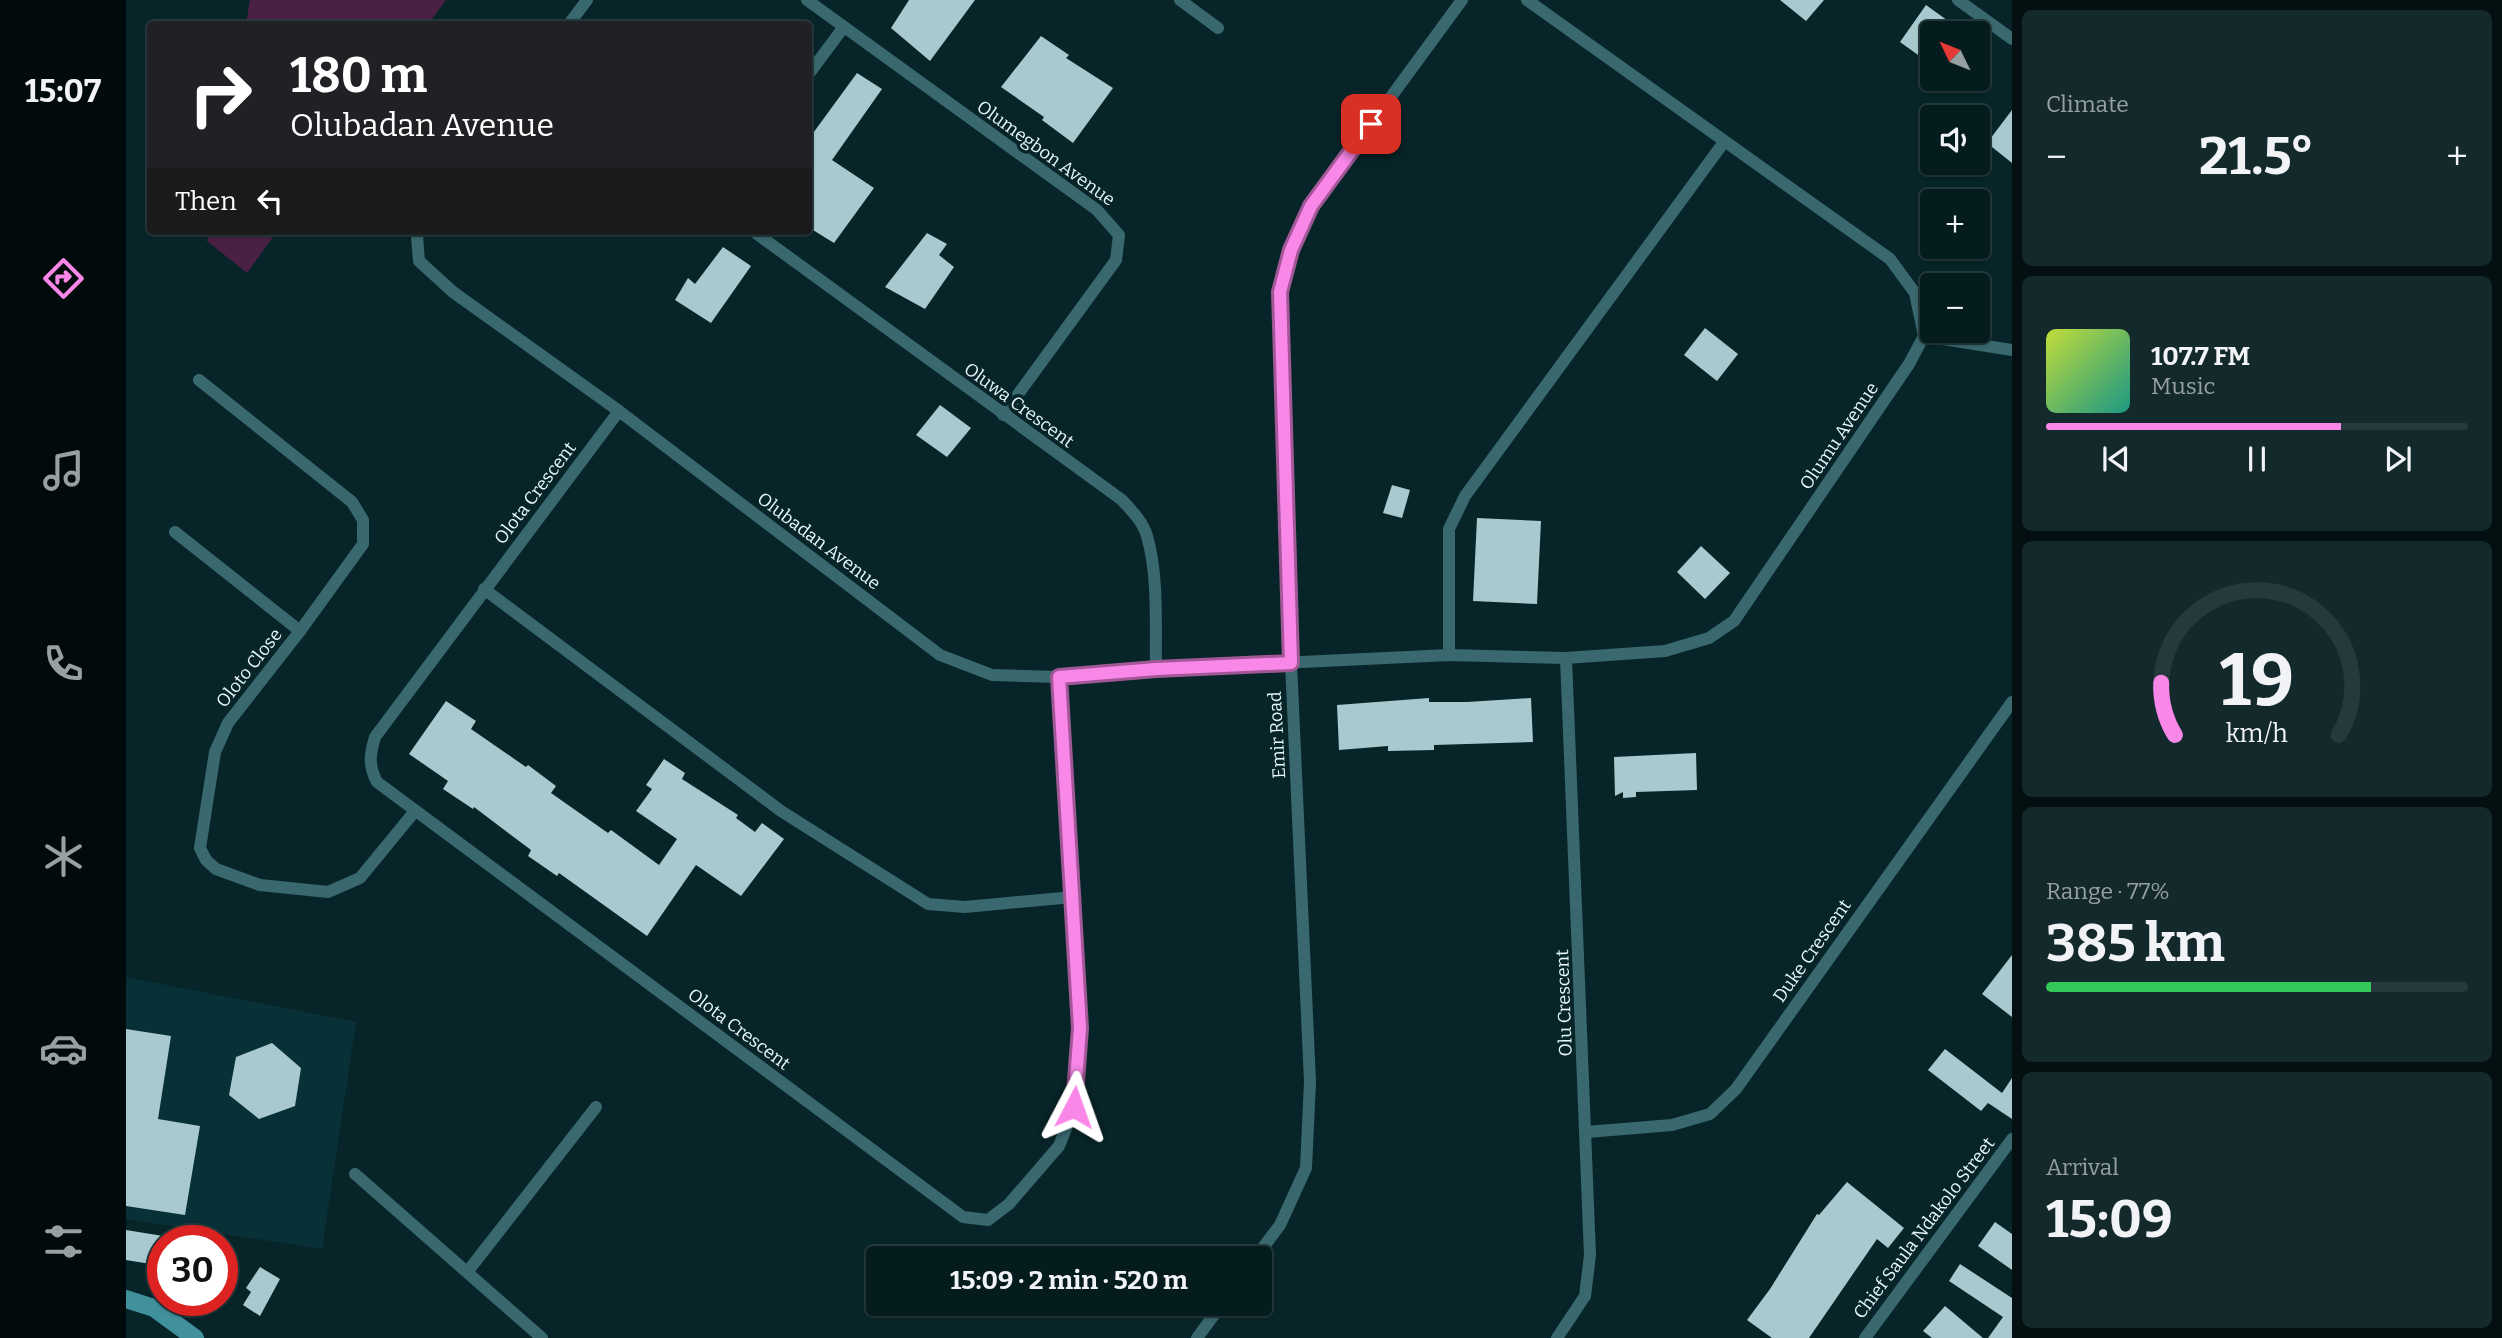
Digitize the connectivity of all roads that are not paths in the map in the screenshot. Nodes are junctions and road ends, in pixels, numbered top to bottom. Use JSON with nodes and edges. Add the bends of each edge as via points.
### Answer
{"nodes":[{"id":1,"x":587,"y":0,"type":"edge"},
{"id":2,"x":807,"y":0,"type":"edge"},
{"id":3,"x":1180,"y":0,"type":"edge"},
{"id":4,"x":1462,"y":0,"type":"edge"},
{"id":5,"x":1527,"y":0,"type":"edge"},
{"id":6,"x":1958,"y":0,"type":"edge"},
{"id":7,"x":571,"y":21,"type":"edge"},
{"id":8,"x":843,"y":28,"type":"junction"},
{"id":9,"x":1218,"y":29,"type":"dead end"},
{"id":10,"x":2012,"y":39,"type":"edge"},
{"id":11,"x":812,"y":70,"type":"edge"},
{"id":12,"x":1724,"y":142,"type":"junction"},
{"id":13,"x":418,"y":235,"type":"edge"},
{"id":14,"x":758,"y":235,"type":"edge"},
{"id":15,"x":1920,"y":317,"type":"edge"},
{"id":16,"x":1920,"y":343,"type":"edge"},
{"id":17,"x":1968,"y":343,"type":"edge"},
{"id":18,"x":2012,"y":350,"type":"edge"},
{"id":19,"x":199,"y":380,"type":"dead end"},
{"id":20,"x":619,"y":411,"type":"junction"},
{"id":21,"x":1003,"y":415,"type":"junction"},
{"id":22,"x":175,"y":532,"type":"dead end"},
{"id":23,"x":484,"y":589,"type":"junction"},
{"id":24,"x":300,"y":631,"type":"junction"},
{"id":25,"x":1449,"y":655,"type":"junction"},
{"id":26,"x":1566,"y":658,"type":"junction"},
{"id":27,"x":1291,"y":663,"type":"junction"},
{"id":28,"x":1156,"y":669,"type":"junction"},
{"id":29,"x":1059,"y":677,"type":"junction"},
{"id":30,"x":2012,"y":702,"type":"edge"},
{"id":31,"x":415,"y":811,"type":"junction"},
{"id":32,"x":1073,"y":897,"type":"junction"},
{"id":33,"x":596,"y":1107,"type":"dead end"},
{"id":34,"x":1587,"y":1132,"type":"junction"},
{"id":35,"x":2012,"y":1139,"type":"edge"},
{"id":36,"x":355,"y":1174,"type":"dead end"},
{"id":37,"x":1264,"y":1246,"type":"edge"},
{"id":38,"x":468,"y":1271,"type":"junction"},
{"id":39,"x":126,"y":1299,"type":"edge"},
{"id":40,"x":1213,"y":1316,"type":"edge"},
{"id":41,"x":195,"y":1338,"type":"edge"},
{"id":42,"x":542,"y":1338,"type":"edge"},
{"id":43,"x":1197,"y":1338,"type":"edge"},
{"id":44,"x":1557,"y":1338,"type":"edge"},
{"id":45,"x":1865,"y":1338,"type":"edge"}],
"edges":[{"from":1,"to":7,"type":"street"},
{"from":2,"to":8,"type":"street","name":"Olumegbon Avenue"},
{"from":3,"to":9,"type":"street"},
{"from":4,"to":27,"type":"street","name":"Emir Road","via":[[1311,206],[1291,250],[1280,292]]},
{"from":5,"to":12,"type":"street"},
{"from":6,"to":10,"type":"street"},
{"from":8,"to":11,"type":"street"},
{"from":8,"to":21,"type":"street","name":"Olumegbon Avenue","via":[[1097,210],[1119,235],[1116,260]]},
{"from":12,"to":15,"type":"street","via":[[1890,259],[1915,293]]},
{"from":12,"to":25,"type":"street","via":[[1465,496],[1449,529]]},
{"from":13,"to":20,"type":"street","name":"Olubadan Avenue","via":[[419,261],[453,292]]},
{"from":14,"to":21,"type":"street","name":"Oluwa Crescent"},
{"from":16,"to":26,"type":"street","name":"Olumu Avenue","via":[[1734,621],[1709,638],[1665,651]]},
{"from":17,"to":18,"type":"street"},
{"from":19,"to":24,"type":"street","name":"Oloto Close","via":[[352,502],[363,520],[363,544]]},
{"from":20,"to":23,"type":"street","name":"Olota Crescent"},
{"from":20,"to":29,"type":"street","name":"Olubadan Avenue","via":[[940,655],[992,675]]},
{"from":21,"to":28,"type":"street","name":"Oluwa Crescent","via":[[1122,500],[1137,516],[1147,534],[1155,588]]},
{"from":22,"to":24,"type":"street"},
{"from":23,"to":31,"type":"street","name":"Olota Crescent","via":[[375,737],[369,757],[371,771],[377,782]]},
{"from":23,"to":32,"type":"street","via":[[792,819],[928,904],[965,907]]},
{"from":24,"to":31,"type":"street","name":"Oloto Close","via":[[228,723],[215,752],[200,849],[206,860],[216,869],[260,885],[328,892],[360,878]]},
{"from":25,"to":26,"type":"street","name":"Olumu Avenue"},
{"from":25,"to":27,"type":"street","name":"Olumu Avenue"},
{"from":26,"to":34,"type":"street","name":"Olu Crescent"},
{"from":27,"to":28,"type":"street","name":"Olubadan Avenue"},
{"from":27,"to":37,"type":"street","name":"Emir Road","via":[[1310,1082],[1306,1168],[1280,1225]]},
{"from":28,"to":29,"type":"street","name":"Olubadan Avenue"},
{"from":29,"to":32,"type":"street","name":"Olota Crescent"},
{"from":30,"to":34,"type":"street","name":"Duke Crescent","via":[[1736,1089],[1710,1114],[1672,1125]]},
{"from":31,"to":32,"type":"street","name":"Olota Crescent","via":[[963,1217],[988,1220],[1009,1204],[1059,1146],[1074,1107],[1080,1028]]},
{"from":33,"to":38,"type":"street"},
{"from":34,"to":44,"type":"street","name":"Olu Crescent","via":[[1590,1255],[1585,1296]]},
{"from":35,"to":45,"type":"street","name":"Chief Saula Ndakolo Street"},
{"from":36,"to":38,"type":"street"},
{"from":38,"to":42,"type":"street"},
{"from":39,"to":41,"type":"main road","via":[[154,1308]]},
{"from":40,"to":43,"type":"street"}]}
